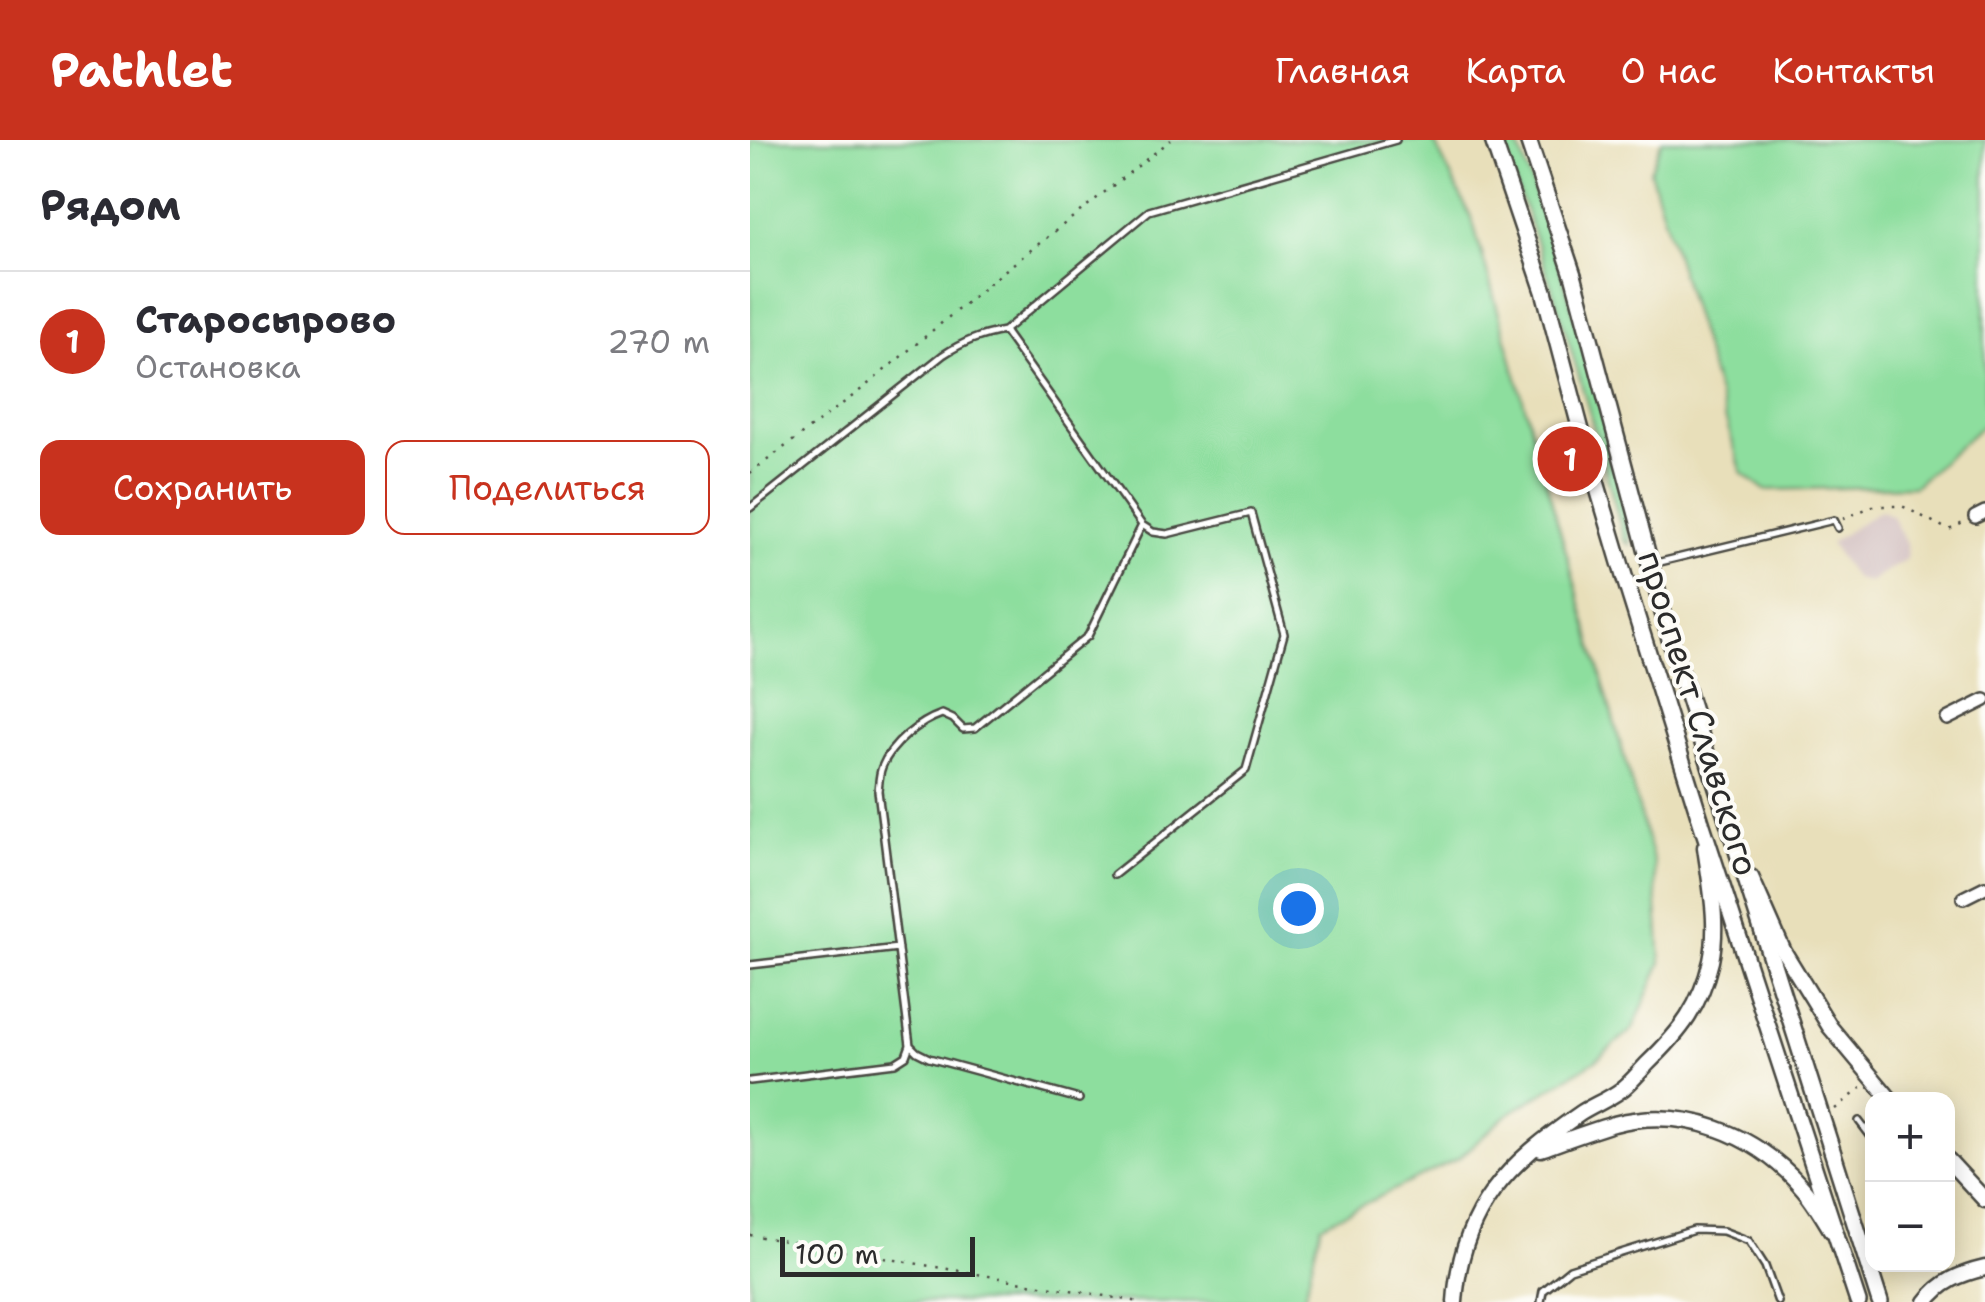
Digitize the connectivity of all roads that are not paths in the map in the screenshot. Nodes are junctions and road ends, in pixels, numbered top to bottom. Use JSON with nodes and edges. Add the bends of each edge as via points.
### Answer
{"nodes":[{"id":1,"x":1396,"y":140,"type":"edge"},
{"id":2,"x":1492,"y":140,"type":"edge"},
{"id":3,"x":1528,"y":140,"type":"edge"},
{"id":4,"x":1004,"y":332,"type":"junction"},
{"id":5,"x":750,"y":508,"type":"edge"},
{"id":6,"x":1142,"y":525,"type":"junction"},
{"id":7,"x":1837,"y":526,"type":"road end"},
{"id":8,"x":1650,"y":564,"type":"junction"},
{"id":9,"x":1985,"y":700,"type":"edge"},
{"id":10,"x":1946,"y":719,"type":"dead end"},
{"id":11,"x":1727,"y":819,"type":"junction"},
{"id":12,"x":1702,"y":824,"type":"junction"},
{"id":13,"x":1114,"y":875,"type":"dead end"},
{"id":14,"x":1985,"y":887,"type":"edge"},
{"id":15,"x":1963,"y":898,"type":"dead end"},
{"id":16,"x":898,"y":948,"type":"junction"},
{"id":17,"x":750,"y":966,"type":"edge"},
{"id":18,"x":910,"y":1045,"type":"junction"},
{"id":19,"x":750,"y":1081,"type":"edge"},
{"id":20,"x":1883,"y":1092,"type":"edge"},
{"id":21,"x":1079,"y":1098,"type":"dead end"},
{"id":22,"x":1858,"y":1121,"type":"dead end"},
{"id":23,"x":1865,"y":1130,"type":"edge"},
{"id":24,"x":1531,"y":1152,"type":"junction"},
{"id":25,"x":1955,"y":1168,"type":"edge"},
{"id":26,"x":1985,"y":1200,"type":"edge"},
{"id":27,"x":1839,"y":1241,"type":"junction"},
{"id":28,"x":1985,"y":1268,"type":"edge"},
{"id":29,"x":1455,"y":1302,"type":"edge"},
{"id":30,"x":1541,"y":1302,"type":"edge"},
{"id":31,"x":1778,"y":1302,"type":"edge"},
{"id":32,"x":1858,"y":1302,"type":"edge"},
{"id":33,"x":1880,"y":1302,"type":"edge"},
{"id":34,"x":1926,"y":1302,"type":"edge"}],
"edges":[{"from":1,"to":4,"type":"lane","via":[[1149,212]]},
{"from":2,"to":12,"type":"main road","name":"проспект Славского","via":[[1544,291]]},
{"from":3,"to":8,"type":"main road","name":"проспект Славского","via":[[1574,278]]},
{"from":4,"to":5,"type":"lane","via":[[964,341]]},
{"from":4,"to":6,"type":"lane"},
{"from":6,"to":13,"type":"lane","via":[[1167,534],[1251,513],[1284,634],[1246,770]]},
{"from":6,"to":16,"type":"lane","via":[[1088,636],[975,728],[963,730],[942,714],[890,750],[878,791]]},
{"from":7,"to":8,"type":"lane","via":[[1834,520]]},
{"from":8,"to":11,"type":"main road","name":"проспект Славского"},
{"from":9,"to":10,"type":"street"},
{"from":11,"to":20,"type":"street","via":[[1784,952],[1830,1027]]},
{"from":11,"to":33,"type":"main road","name":"проспект Славского"},
{"from":12,"to":24,"type":"street","via":[[1714,918],[1699,998],[1680,1030],[1621,1090]]},
{"from":12,"to":27,"type":"main road","name":"проспект Славского"},
{"from":14,"to":15,"type":"street"},
{"from":16,"to":17,"type":"lane"},
{"from":16,"to":18,"type":"lane"},
{"from":18,"to":19,"type":"lane","via":[[895,1062]]},
{"from":18,"to":21,"type":"lane","via":[[928,1058]]},
{"from":22,"to":23,"type":"lane"},
{"from":24,"to":27,"type":"street","via":[[1616,1124],[1695,1121],[1776,1160]]},
{"from":24,"to":29,"type":"street","via":[[1473,1222]]},
{"from":25,"to":26,"type":"street"},
{"from":27,"to":32,"type":"main road","name":"проспект Славского"},
{"from":28,"to":34,"type":"street","via":[[1959,1274]]},
{"from":30,"to":31,"type":"lane","via":[[1543,1291],[1570,1269],[1694,1230],[1749,1241]]}]}
